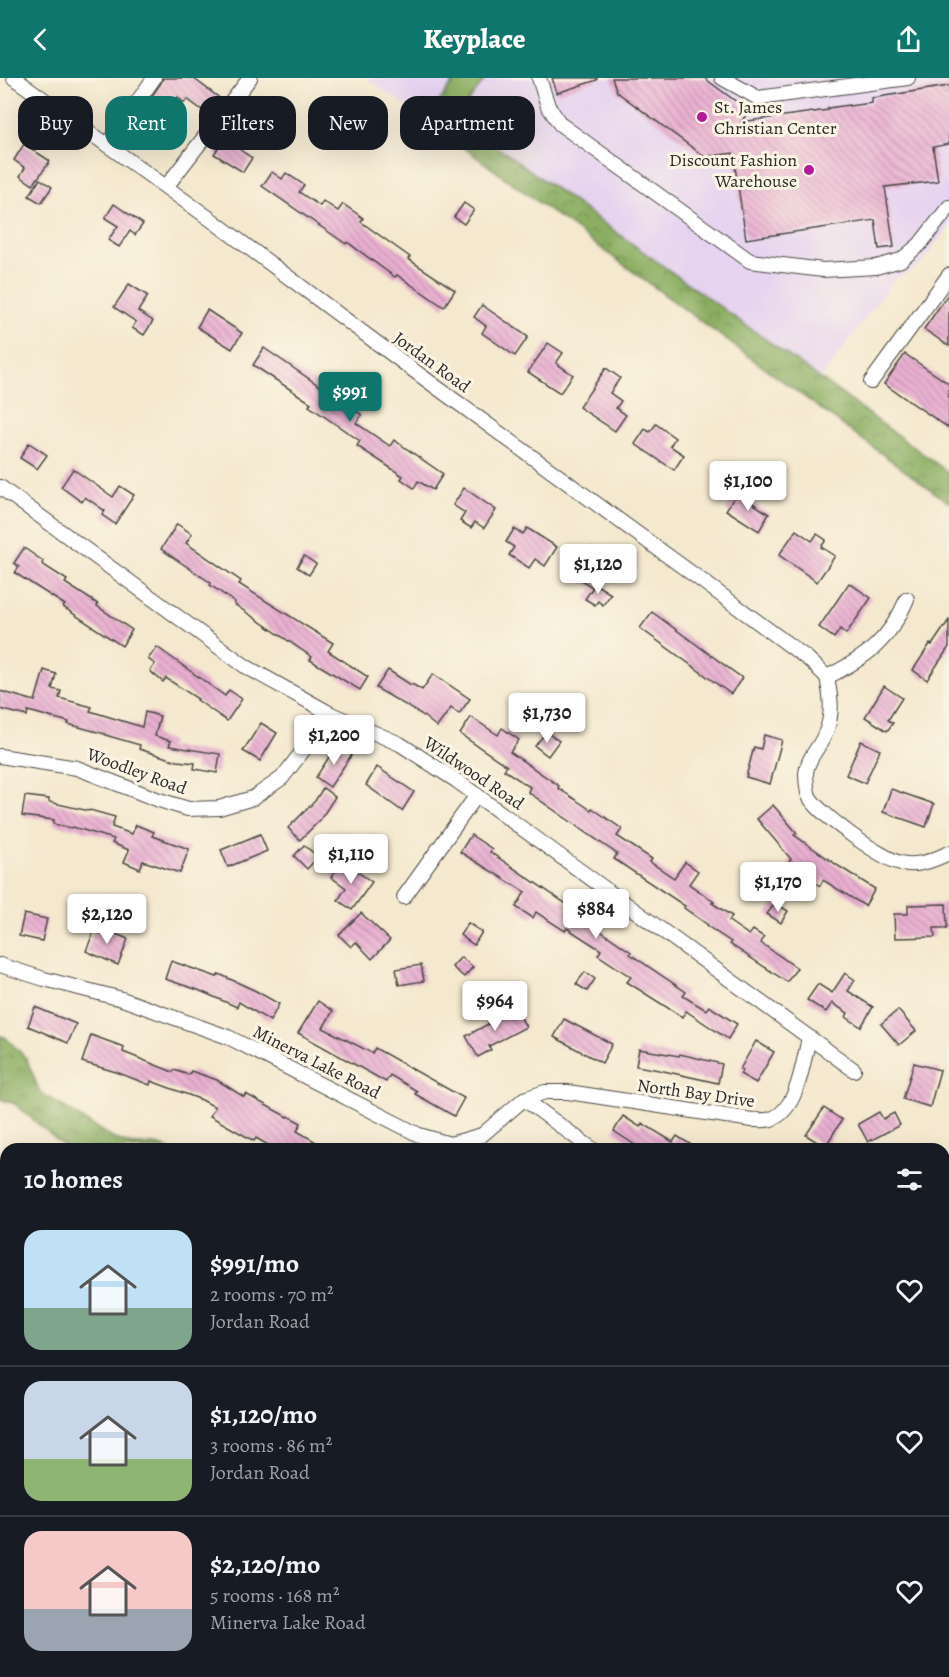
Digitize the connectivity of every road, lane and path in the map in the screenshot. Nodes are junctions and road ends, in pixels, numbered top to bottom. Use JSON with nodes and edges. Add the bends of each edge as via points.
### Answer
{"nodes":[{"id":1,"x":14,"y":78,"type":"edge"},
{"id":2,"x":154,"y":78,"type":"edge"},
{"id":3,"x":250,"y":78,"type":"edge"},
{"id":4,"x":539,"y":78,"type":"edge"},
{"id":5,"x":722,"y":78,"type":"edge"},
{"id":6,"x":908,"y":78,"type":"edge"},
{"id":7,"x":141,"y":96,"type":"edge"},
{"id":8,"x":105,"y":144,"type":"edge"},
{"id":9,"x":114,"y":150,"type":"edge"},
{"id":10,"x":166,"y":187,"type":"junction"},
{"id":11,"x":949,"y":207,"type":"edge"},
{"id":12,"x":949,"y":275,"type":"edge"},
{"id":13,"x":871,"y":382,"type":"dead end"},
{"id":14,"x":0,"y":488,"type":"edge"},
{"id":15,"x":907,"y":599,"type":"dead end"},
{"id":16,"x":827,"y":677,"type":"junction"},
{"id":17,"x":332,"y":714,"type":"junction"},
{"id":18,"x":0,"y":756,"type":"edge"},
{"id":19,"x":477,"y":795,"type":"junction"},
{"id":20,"x":949,"y":853,"type":"edge"},
{"id":21,"x":404,"y":897,"type":"dead end"},
{"id":22,"x":0,"y":965,"type":"edge"},
{"id":23,"x":809,"y":1038,"type":"junction"},
{"id":24,"x":854,"y":1070,"type":"dead end"},
{"id":25,"x":524,"y":1099,"type":"junction"},
{"id":26,"x":447,"y":1143,"type":"edge"},
{"id":27,"x":454,"y":1143,"type":"edge"},
{"id":28,"x":584,"y":1143,"type":"edge"}],
"edges":[{"from":1,"to":8,"type":"street","name":"Jordan Road"},
{"from":2,"to":7,"type":"street"},
{"from":3,"to":10,"type":"street"},
{"from":4,"to":11,"type":"street","via":[[548,106],[560,124],[750,261],[824,270],[876,267],[901,260],[920,244]]},
{"from":5,"to":6,"type":"street","via":[[758,98]]},
{"from":9,"to":10,"type":"street","name":"Jordan Road"},
{"from":10,"to":16,"type":"street","name":"Jordan Road","via":[[808,659]]},
{"from":12,"to":13,"type":"street"},
{"from":14,"to":17,"type":"street","name":"Wildwood Road","via":[[245,666]]},
{"from":15,"to":16,"type":"street","via":[[882,642],[855,664]]},
{"from":16,"to":20,"type":"street","via":[[832,707],[825,736],[806,772],[809,795],[823,813],[879,854],[899,863],[921,865]]},
{"from":17,"to":18,"type":"street","name":"Woodley Road","via":[[282,778],[253,798],[219,808],[188,809],[78,768]]},
{"from":17,"to":19,"type":"street","name":"Wildwood Road","via":[[400,744]]},
{"from":19,"to":21,"type":"street"},
{"from":19,"to":23,"type":"street","name":"Wildwood Road"},
{"from":22,"to":26,"type":"street","name":"Minerva Lake Road","via":[[122,999],[228,1037],[419,1135]]},
{"from":23,"to":24,"type":"street","name":"Wildwood Road"},
{"from":23,"to":25,"type":"street","name":"North Bay Drive","via":[[795,1094],[786,1110],[771,1120],[568,1092],[545,1092]]},
{"from":25,"to":27,"type":"street","name":"Minerva Lake Road","via":[[482,1135]]},
{"from":25,"to":28,"type":"street"}]}
